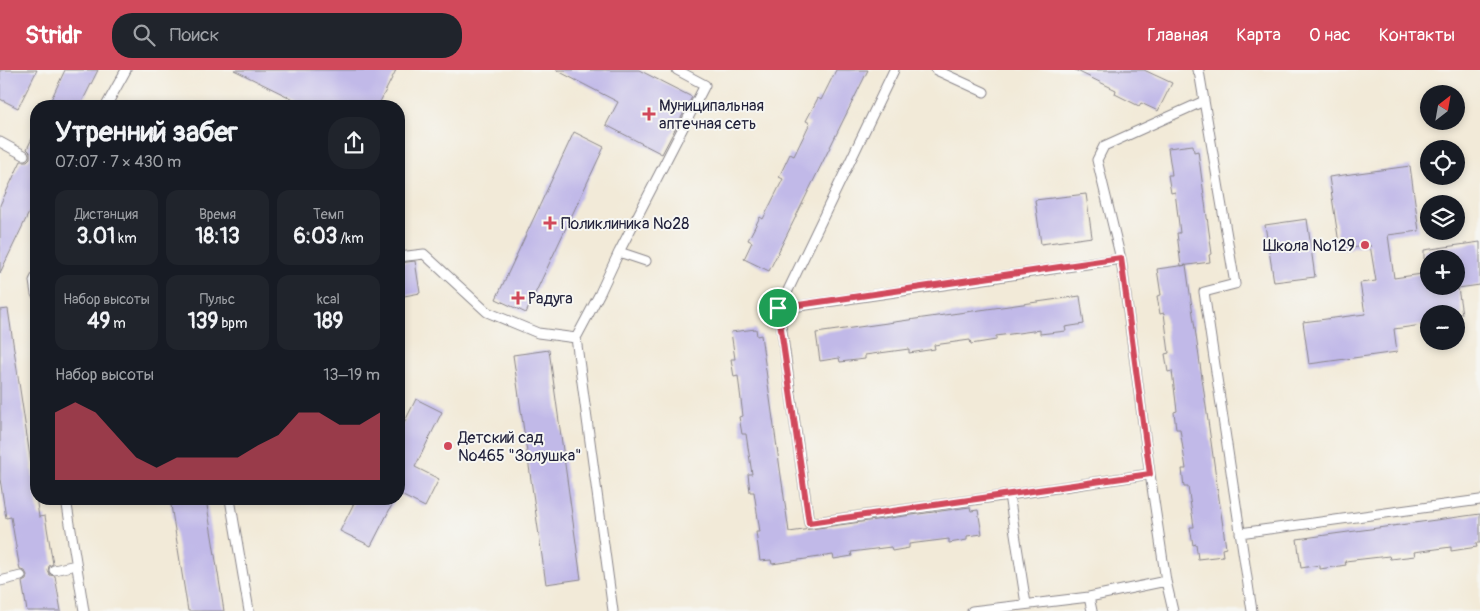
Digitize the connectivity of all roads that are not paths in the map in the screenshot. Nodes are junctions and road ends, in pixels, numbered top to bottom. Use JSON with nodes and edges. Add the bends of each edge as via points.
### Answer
{"nodes":[{"id":1,"x":126,"y":70,"type":"edge"},
{"id":2,"x":677,"y":70,"type":"edge"},
{"id":3,"x":894,"y":70,"type":"edge"},
{"id":4,"x":936,"y":70,"type":"edge"},
{"id":5,"x":1197,"y":70,"type":"edge"},
{"id":6,"x":984,"y":92,"type":"dead end"},
{"id":7,"x":109,"y":100,"type":"edge"},
{"id":8,"x":1204,"y":101,"type":"junction"},
{"id":9,"x":0,"y":142,"type":"edge"},
{"id":10,"x":24,"y":155,"type":"dead end"},
{"id":11,"x":619,"y":252,"type":"junction"},
{"id":12,"x":405,"y":256,"type":"edge"},
{"id":13,"x":1121,"y":258,"type":"junction"},
{"id":14,"x":646,"y":262,"type":"dead end"},
{"id":15,"x":778,"y":308,"type":"junction"},
{"id":16,"x":576,"y":338,"type":"junction"},
{"id":17,"x":1150,"y":474,"type":"junction"},
{"id":18,"x":1009,"y":495,"type":"junction"},
{"id":19,"x":1480,"y":500,"type":"edge"},
{"id":20,"x":67,"y":505,"type":"edge"},
{"id":21,"x":231,"y":505,"type":"edge"},
{"id":22,"x":1240,"y":533,"type":"junction"},
{"id":23,"x":76,"y":565,"type":"junction"},
{"id":24,"x":54,"y":570,"type":"dead end"},
{"id":25,"x":21,"y":576,"type":"dead end"},
{"id":26,"x":0,"y":581,"type":"edge"},
{"id":27,"x":1166,"y":581,"type":"junction"},
{"id":28,"x":1089,"y":597,"type":"junction"},
{"id":29,"x":1026,"y":604,"type":"junction"},
{"id":30,"x":84,"y":611,"type":"edge"},
{"id":31,"x":249,"y":611,"type":"edge"},
{"id":32,"x":613,"y":611,"type":"edge"},
{"id":33,"x":972,"y":611,"type":"edge"},
{"id":34,"x":1092,"y":611,"type":"edge"},
{"id":35,"x":1173,"y":611,"type":"edge"},
{"id":36,"x":1252,"y":611,"type":"edge"}],
"edges":[{"from":1,"to":7,"type":"lane"},
{"from":2,"to":11,"type":"lane","via":[[705,85]]},
{"from":3,"to":15,"type":"lane"},
{"from":4,"to":6,"type":"lane"},
{"from":5,"to":8,"type":"lane"},
{"from":8,"to":13,"type":"lane","via":[[1104,146],[1098,160]]},
{"from":8,"to":22,"type":"lane","via":[[1235,284],[1204,292]]},
{"from":9,"to":10,"type":"lane"},
{"from":11,"to":14,"type":"lane"},
{"from":11,"to":16,"type":"lane"},
{"from":12,"to":16,"type":"lane","via":[[424,254],[487,312],[538,333]]},
{"from":13,"to":15,"type":"lane"},
{"from":13,"to":17,"type":"lane"},
{"from":15,"to":18,"type":"lane","via":[[809,523]]},
{"from":16,"to":32,"type":"lane"},
{"from":17,"to":18,"type":"lane"},
{"from":17,"to":27,"type":"lane"},
{"from":18,"to":29,"type":"lane"},
{"from":19,"to":22,"type":"lane"},
{"from":20,"to":23,"type":"lane"},
{"from":21,"to":31,"type":"lane"},
{"from":22,"to":36,"type":"lane"},
{"from":23,"to":24,"type":"lane"},
{"from":23,"to":30,"type":"lane"},
{"from":25,"to":26,"type":"lane"},
{"from":27,"to":28,"type":"lane"},
{"from":27,"to":35,"type":"lane"},
{"from":28,"to":29,"type":"lane"},
{"from":28,"to":34,"type":"lane"},
{"from":29,"to":33,"type":"lane"}]}
